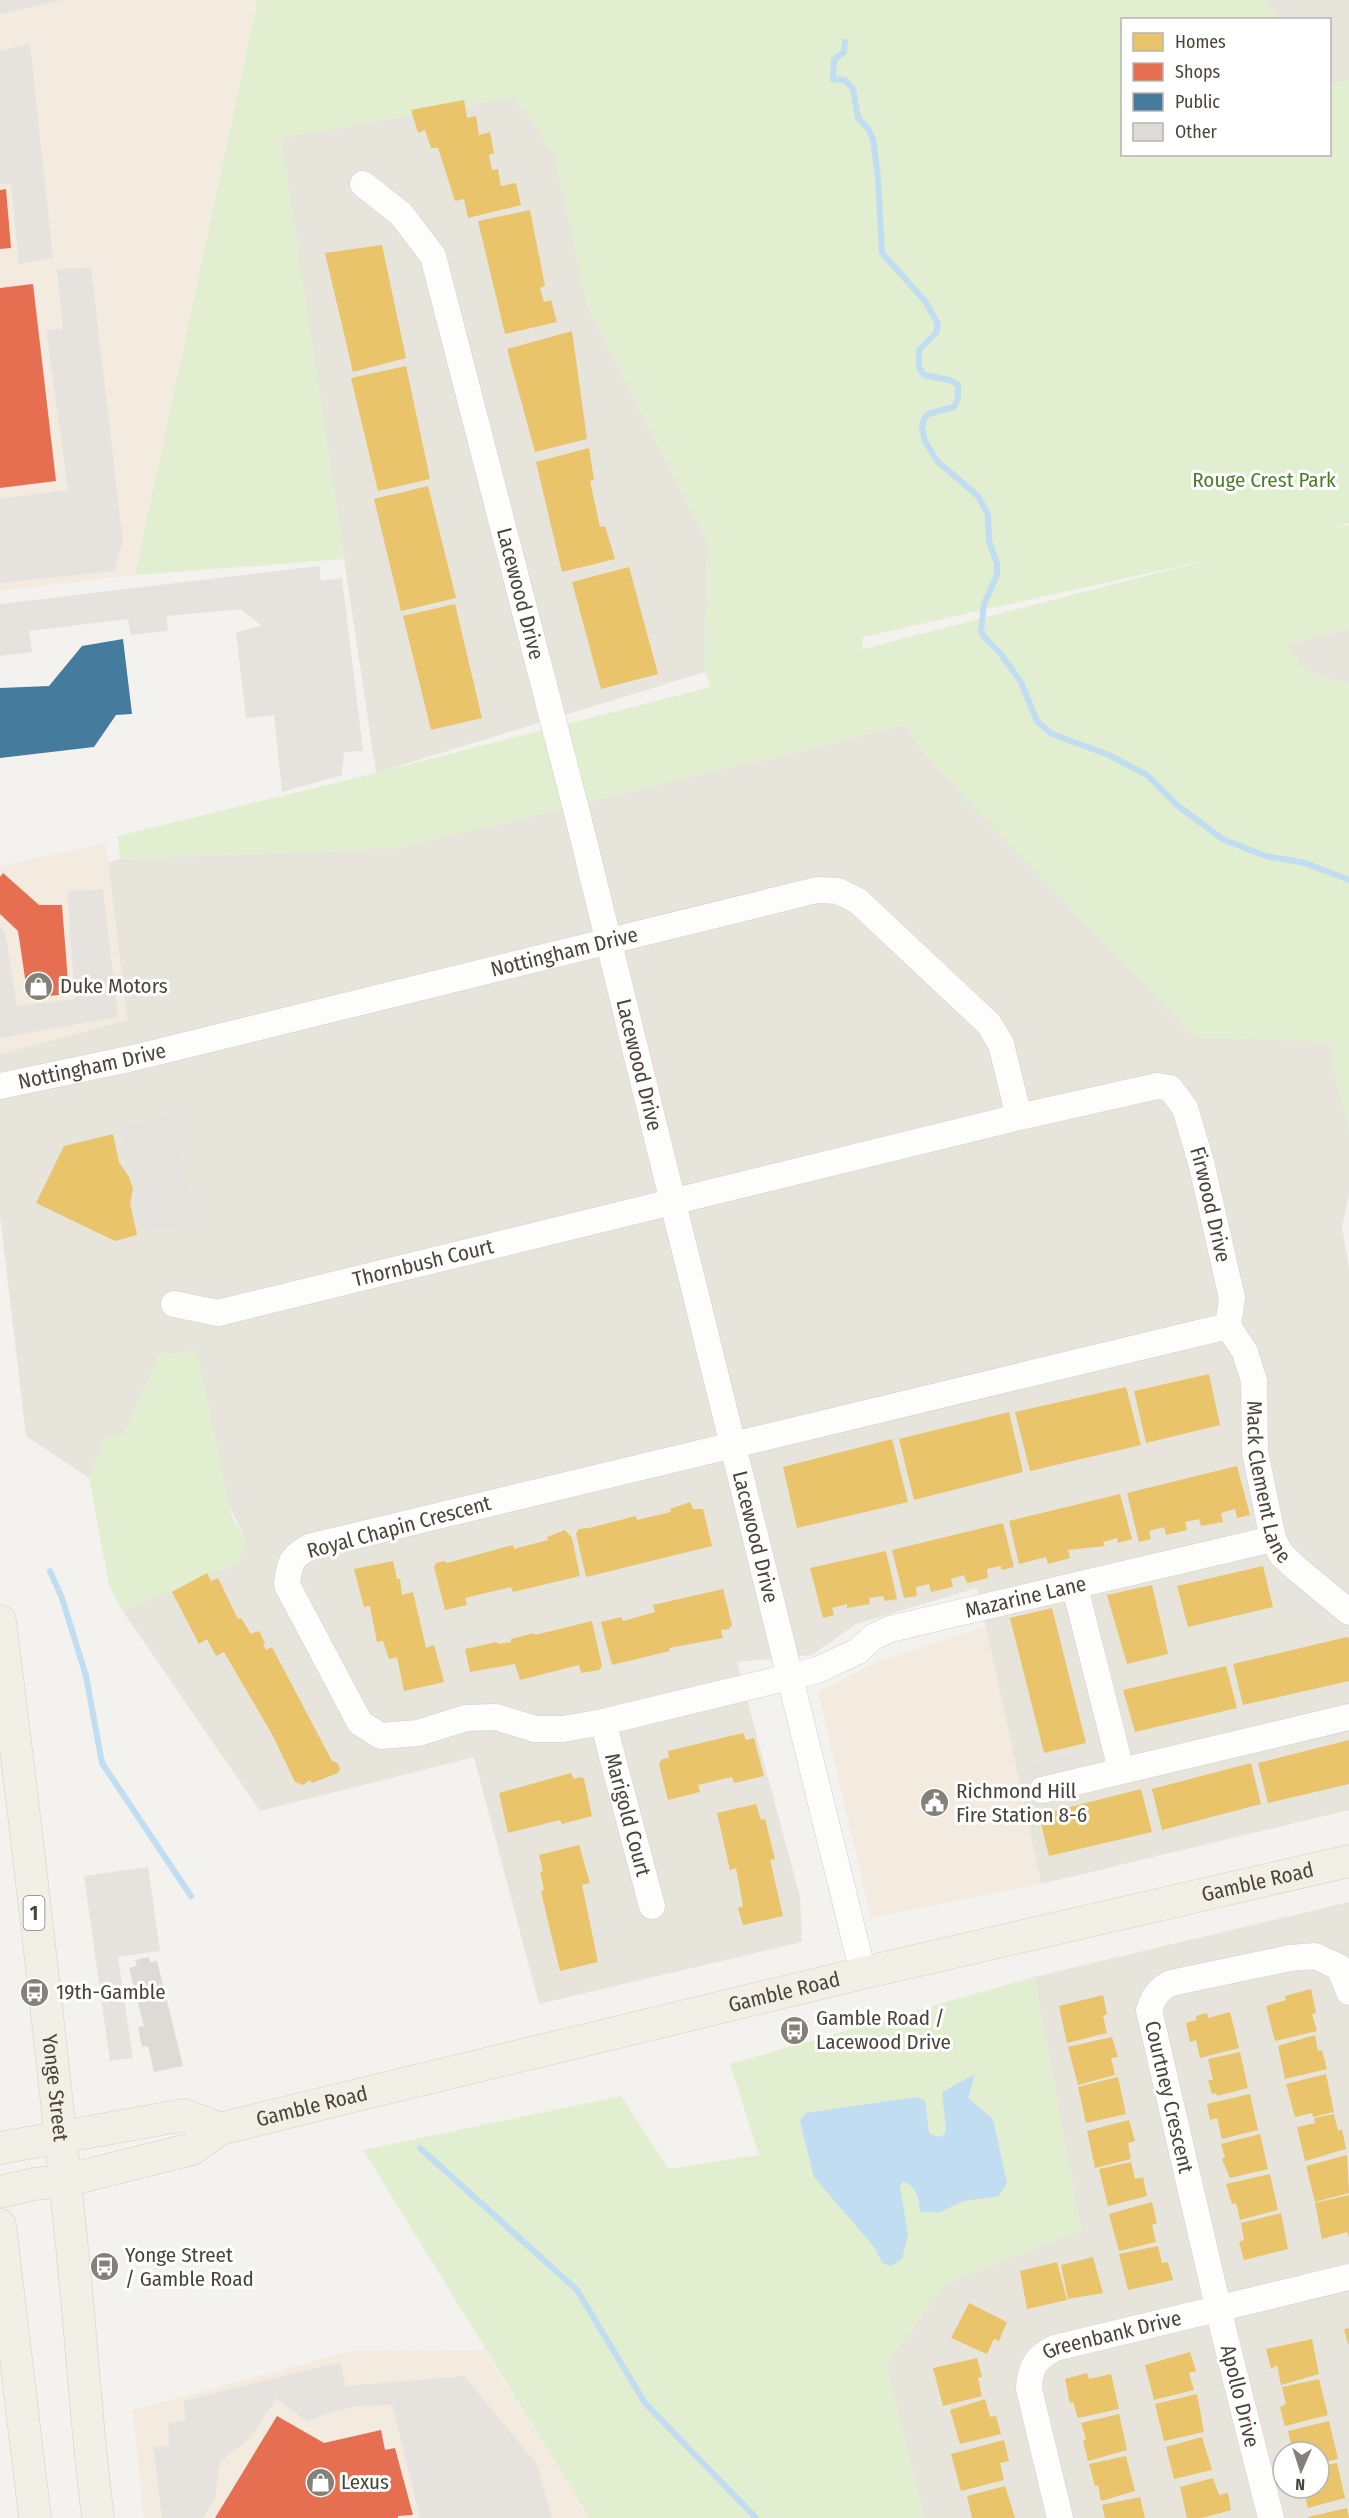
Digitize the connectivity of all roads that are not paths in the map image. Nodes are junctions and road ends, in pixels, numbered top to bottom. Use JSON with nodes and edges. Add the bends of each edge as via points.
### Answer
{"nodes":[{"id":1,"x":363,"y":184,"type":"dead end"},
{"id":2,"x":608,"y":942,"type":"junction"},
{"id":3,"x":0,"y":1086,"type":"edge"},
{"id":4,"x":1019,"y":1117,"type":"junction"},
{"id":5,"x":672,"y":1203,"type":"junction"},
{"id":6,"x":174,"y":1304,"type":"dead end"},
{"id":7,"x":1228,"y":1326,"type":"junction"},
{"id":8,"x":731,"y":1445,"type":"junction"},
{"id":9,"x":1273,"y":1539,"type":"junction"},
{"id":10,"x":1075,"y":1587,"type":"junction"},
{"id":11,"x":1349,"y":1612,"type":"edge"},
{"id":12,"x":0,"y":1621,"type":"edge"},
{"id":13,"x":789,"y":1676,"type":"junction"},
{"id":14,"x":1349,"y":1717,"type":"edge"},
{"id":15,"x":603,"y":1722,"type":"junction"},
{"id":16,"x":1121,"y":1770,"type":"junction"},
{"id":17,"x":1042,"y":1790,"type":"dead end"},
{"id":18,"x":1349,"y":1861,"type":"edge"},
{"id":19,"x":652,"y":1906,"type":"dead end"},
{"id":20,"x":862,"y":1973,"type":"junction"},
{"id":21,"x":1349,"y":1992,"type":"edge"},
{"id":22,"x":220,"y":2129,"type":"junction"},
{"id":23,"x":59,"y":2138,"type":"junction"},
{"id":24,"x":0,"y":2148,"type":"edge"},
{"id":25,"x":64,"y":2181,"type":"junction"},
{"id":26,"x":0,"y":2192,"type":"edge"},
{"id":27,"x":0,"y":2225,"type":"edge"},
{"id":28,"x":1349,"y":2277,"type":"edge"},
{"id":29,"x":1220,"y":2309,"type":"junction"},
{"id":30,"x":35,"y":2518,"type":"edge"},
{"id":31,"x":98,"y":2518,"type":"edge"},
{"id":32,"x":1060,"y":2518,"type":"edge"},
{"id":33,"x":1270,"y":2518,"type":"edge"}],
"edges":[{"from":1,"to":2,"type":"street","name":"Lacewood Drive","via":[[401,214],[433,256]]},
{"from":2,"to":3,"type":"street","name":"Nottingham Drive","via":[[119,1061]]},
{"from":2,"to":4,"type":"street","name":"Nottingham Drive","via":[[817,890],[838,891],[858,901],[989,1023],[1001,1044]]},
{"from":2,"to":5,"type":"street","name":"Lacewood Drive"},
{"from":4,"to":5,"type":"street","name":"Firwood Drive"},
{"from":4,"to":7,"type":"street","name":"Firwood Drive","via":[[1157,1086],[1170,1088],[1185,1108],[1201,1162],[1232,1298]]},
{"from":5,"to":6,"type":"street","name":"Thornbush Court","via":[[218,1313]]},
{"from":5,"to":8,"type":"street","name":"Lacewood Drive"},
{"from":7,"to":8,"type":"street"},
{"from":7,"to":9,"type":"street","name":"Mack Clement Lane","via":[[1245,1352],[1254,1381],[1255,1452]]},
{"from":8,"to":13,"type":"street","name":"Lacewood Drive"},
{"from":8,"to":15,"type":"street","name":"Royal Chapin Crescent","via":[[309,1547],[296,1555],[289,1567],[287,1585],[360,1723],[381,1736],[418,1733],[466,1718],[496,1717],[535,1729]]},
{"from":9,"to":10,"type":"street","name":"Mazarine Lane"},
{"from":9,"to":11,"type":"street","name":"Mack Clement Lane","via":[[1281,1554]]},
{"from":10,"to":13,"type":"street","name":"Mazarine Lane","via":[[890,1629],[838,1661]]},
{"from":10,"to":16,"type":"street"},
{"from":12,"to":23,"type":"main road","name":"Yonge Street","number":"1"},
{"from":13,"to":15,"type":"street","name":"Royal Chapin Crescent"},
{"from":13,"to":20,"type":"street","name":"Lacewood Drive"},
{"from":14,"to":16,"type":"street"},
{"from":15,"to":19,"type":"street","name":"Marigold Court"},
{"from":16,"to":17,"type":"street"},
{"from":18,"to":20,"type":"main road","name":"Gamble Road"},
{"from":20,"to":22,"type":"main road","name":"Gamble Road"},
{"from":21,"to":29,"type":"street","name":"Courtney Crescent","via":[[1339,1967],[1315,1956],[1171,1983],[1153,1998],[1149,2010],[1153,2029]]},
{"from":22,"to":23,"type":"main road","via":[[184,2115]]},
{"from":22,"to":25,"type":"main road","name":"Gamble Road","via":[[192,2149]]},
{"from":23,"to":24,"type":"main road"},
{"from":23,"to":25,"type":"main road","name":"Yonge Street","number":"1"},
{"from":25,"to":26,"type":"main road","name":"Gamble Road"},
{"from":25,"to":31,"type":"main road","name":"Yonge Street","number":"1"},
{"from":27,"to":30,"type":"main road"},
{"from":28,"to":29,"type":"street","name":"Greenbank Drive"},
{"from":29,"to":32,"type":"street","name":"Greenbank Drive","via":[[1055,2348],[1034,2362],[1029,2389]]},
{"from":29,"to":33,"type":"street","name":"Apollo Drive"}]}
